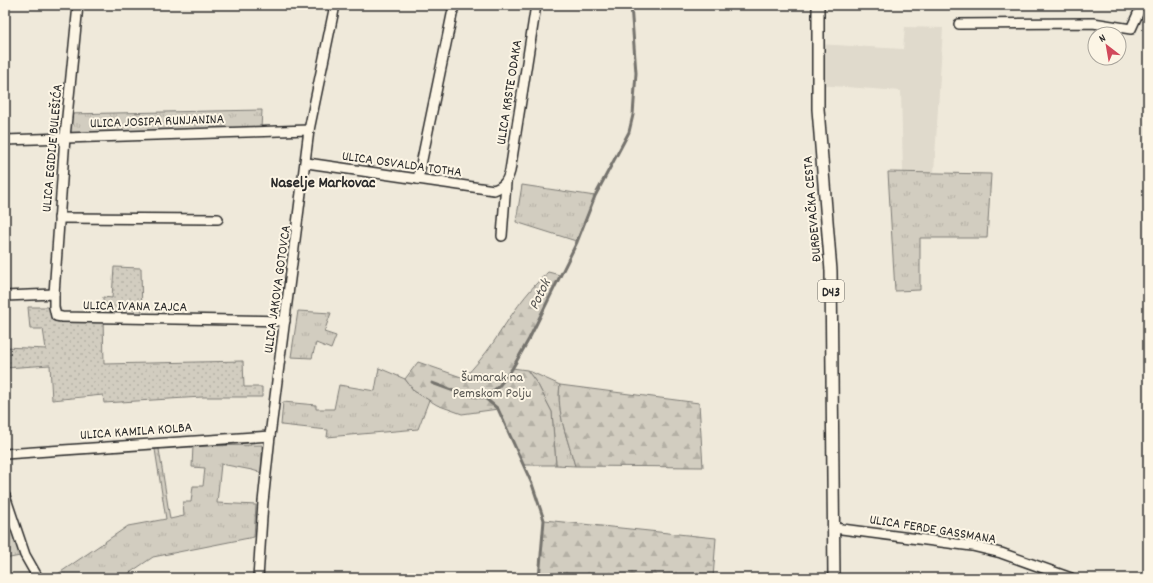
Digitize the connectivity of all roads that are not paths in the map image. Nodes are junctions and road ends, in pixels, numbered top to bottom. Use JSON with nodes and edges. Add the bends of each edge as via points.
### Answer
{"nodes":[{"id":1,"x":78,"y":5,"type":"edge"},
{"id":2,"x":335,"y":5,"type":"edge"},
{"id":3,"x":454,"y":5,"type":"edge"},
{"id":4,"x":536,"y":5,"type":"edge"},
{"id":5,"x":818,"y":5,"type":"edge"},
{"id":6,"x":1142,"y":5,"type":"edge"},
{"id":7,"x":959,"y":24,"type":"dead end"},
{"id":8,"x":309,"y":130,"type":"junction"},
{"id":9,"x":65,"y":136,"type":"junction"},
{"id":10,"x":5,"y":140,"type":"edge"},
{"id":11,"x":306,"y":163,"type":"junction"},
{"id":12,"x":418,"y":179,"type":"junction"},
{"id":13,"x":506,"y":183,"type":"junction"},
{"id":14,"x":59,"y":218,"type":"junction"},
{"id":15,"x":218,"y":219,"type":"dead end"},
{"id":16,"x":502,"y":236,"type":"dead end"},
{"id":17,"x":54,"y":294,"type":"junction"},
{"id":18,"x":5,"y":296,"type":"edge"},
{"id":19,"x":285,"y":321,"type":"junction"},
{"id":20,"x":270,"y":436,"type":"junction"},
{"id":21,"x":5,"y":454,"type":"edge"},
{"id":22,"x":5,"y":496,"type":"edge"},
{"id":23,"x":834,"y":528,"type":"junction"},
{"id":24,"x":38,"y":578,"type":"edge"},
{"id":25,"x":258,"y":578,"type":"edge"},
{"id":26,"x":834,"y":578,"type":"edge"},
{"id":27,"x":1071,"y":578,"type":"edge"}],
"edges":[{"from":1,"to":9,"type":"street","name":"ULICA EGIDIJE BULEŠIĆA"},
{"from":2,"to":8,"type":"street","name":"ULICA JAKOVA GOTOVCA"},
{"from":3,"to":12,"type":"street"},
{"from":4,"to":13,"type":"street","name":"ULICA KRSTE ODAKA"},
{"from":5,"to":23,"type":"main road","name":"ĐURĐEVAČKA CESTA","number":"D43","via":[[818,109],[831,271]]},
{"from":6,"to":7,"type":"street","via":[[1132,29],[1093,23]]},
{"from":8,"to":9,"type":"street","name":"ULICA JOSIPA RUNJANINA"},
{"from":8,"to":11,"type":"street","name":"ULICA JAKOVA GOTOVCA"},
{"from":9,"to":10,"type":"street","name":"ULICA JOSIPA RUNJANINA"},
{"from":9,"to":14,"type":"street","name":"ULICA EGIDIJE BULEŠIĆA"},
{"from":11,"to":12,"type":"street","name":"ULICA OSVALDA TOTHA"},
{"from":11,"to":19,"type":"street","name":"ULICA JAKOVA GOTOVCA"},
{"from":12,"to":13,"type":"street","name":"ULICA OSVALDA TOTHA","via":[[494,190]]},
{"from":13,"to":16,"type":"street","name":"ULICA KRSTE ODAKA"},
{"from":14,"to":15,"type":"street"},
{"from":14,"to":17,"type":"street","name":"ULICA EGIDIJE BULEŠIĆA"},
{"from":17,"to":18,"type":"street"},
{"from":17,"to":19,"type":"street","name":"ULICA IVANA ZAJCA","via":[[56,316],[62,317]]},
{"from":19,"to":20,"type":"street","name":"ULICA JAKOVA GOTOVCA"},
{"from":20,"to":21,"type":"street","name":"ULICA KAMILA KOLBA"},
{"from":20,"to":25,"type":"street","name":"ULICA JAKOVA GOTOVCA"},
{"from":22,"to":24,"type":"street","via":[[25,556]]},
{"from":23,"to":26,"type":"main road","name":"ĐURĐEVAČKA CESTA","number":"D43"},
{"from":23,"to":27,"type":"street","name":"ULICA FERDE GASSMANA","via":[[972,546],[1001,553]]}]}
